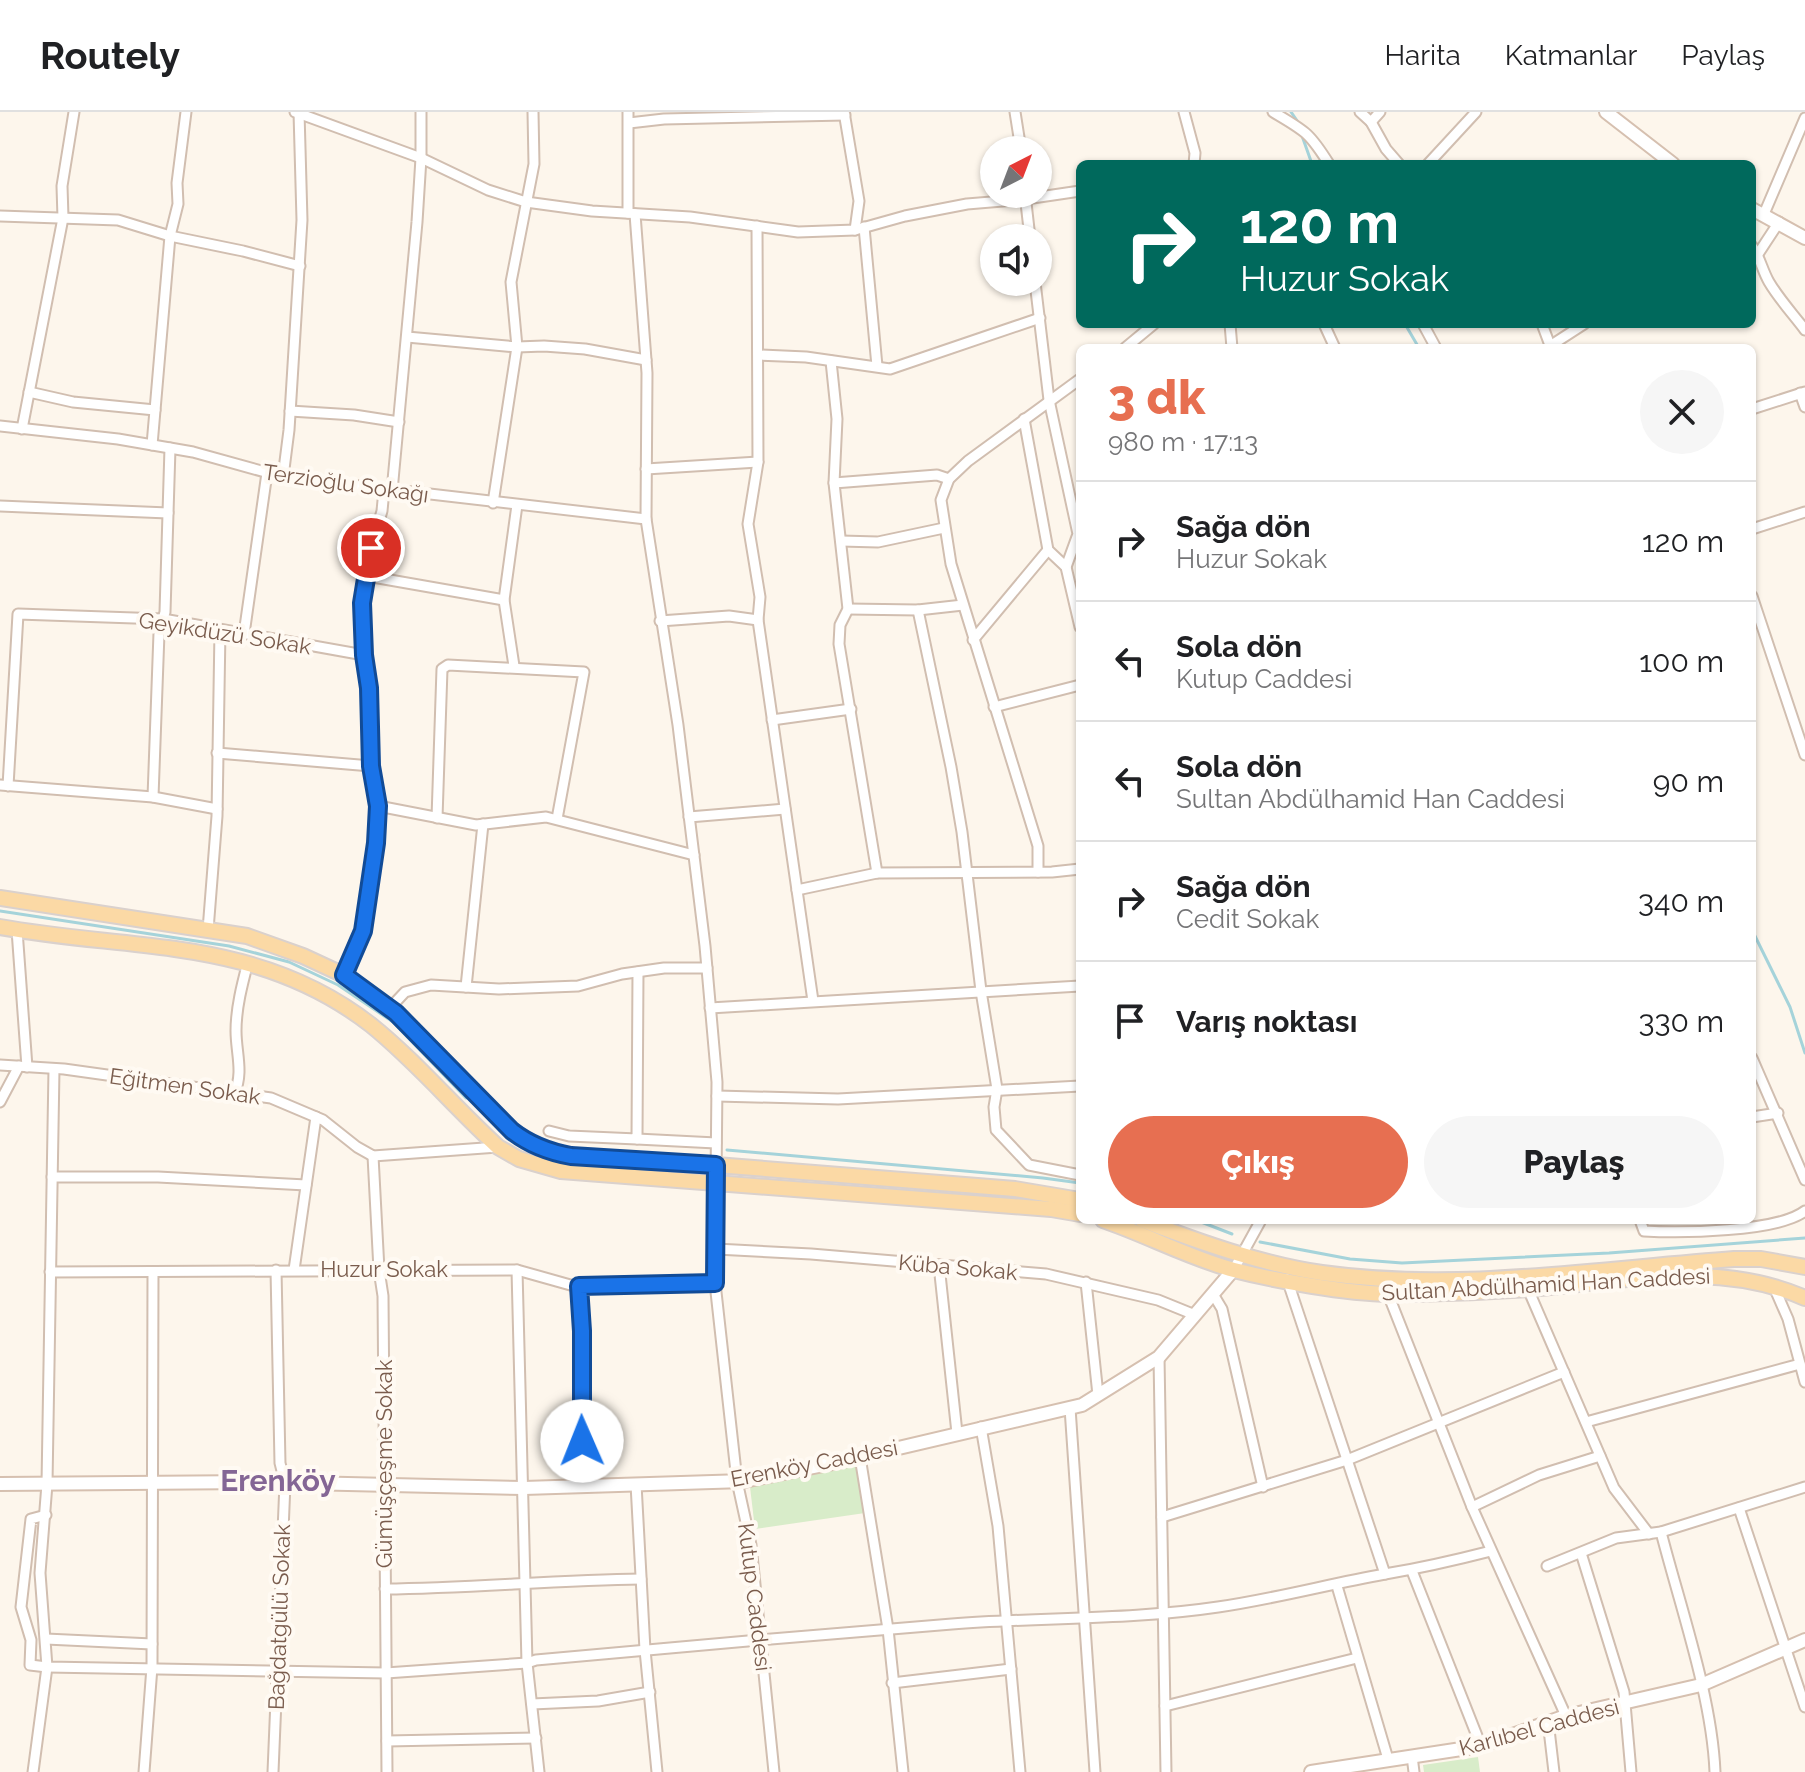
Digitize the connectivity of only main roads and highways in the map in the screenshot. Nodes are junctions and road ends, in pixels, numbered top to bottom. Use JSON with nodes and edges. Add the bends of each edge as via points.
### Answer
{"nodes":[{"id":1,"x":0,"y":898,"type":"edge"},
{"id":2,"x":0,"y":927,"type":"edge"},
{"id":3,"x":1076,"y":1199,"type":"edge"},
{"id":4,"x":1076,"y":1213,"type":"edge"},
{"id":5,"x":1114,"y":1224,"type":"edge"},
{"id":6,"x":1152,"y":1224,"type":"edge"},
{"id":7,"x":1805,"y":1267,"type":"edge"},
{"id":8,"x":1805,"y":1298,"type":"edge"}],
"edges":[{"from":1,"to":3,"type":"main road","via":[[247,936],[344,975],[390,1008],[512,1131],[551,1152],[1015,1189]]},
{"from":2,"to":4,"type":"main road","via":[[225,956],[318,992],[370,1025],[498,1147],[561,1171]]},
{"from":5,"to":8,"type":"main road","name":"Sultan Abdülhamid Han Caddesi","via":[[1234,1269],[1330,1288],[1388,1294],[1714,1275]]},
{"from":6,"to":7,"type":"main road","name":"Sultan Abdülhamid Han Caddesi","via":[[1242,1254],[1368,1278],[1502,1278],[1734,1259]]}]}
